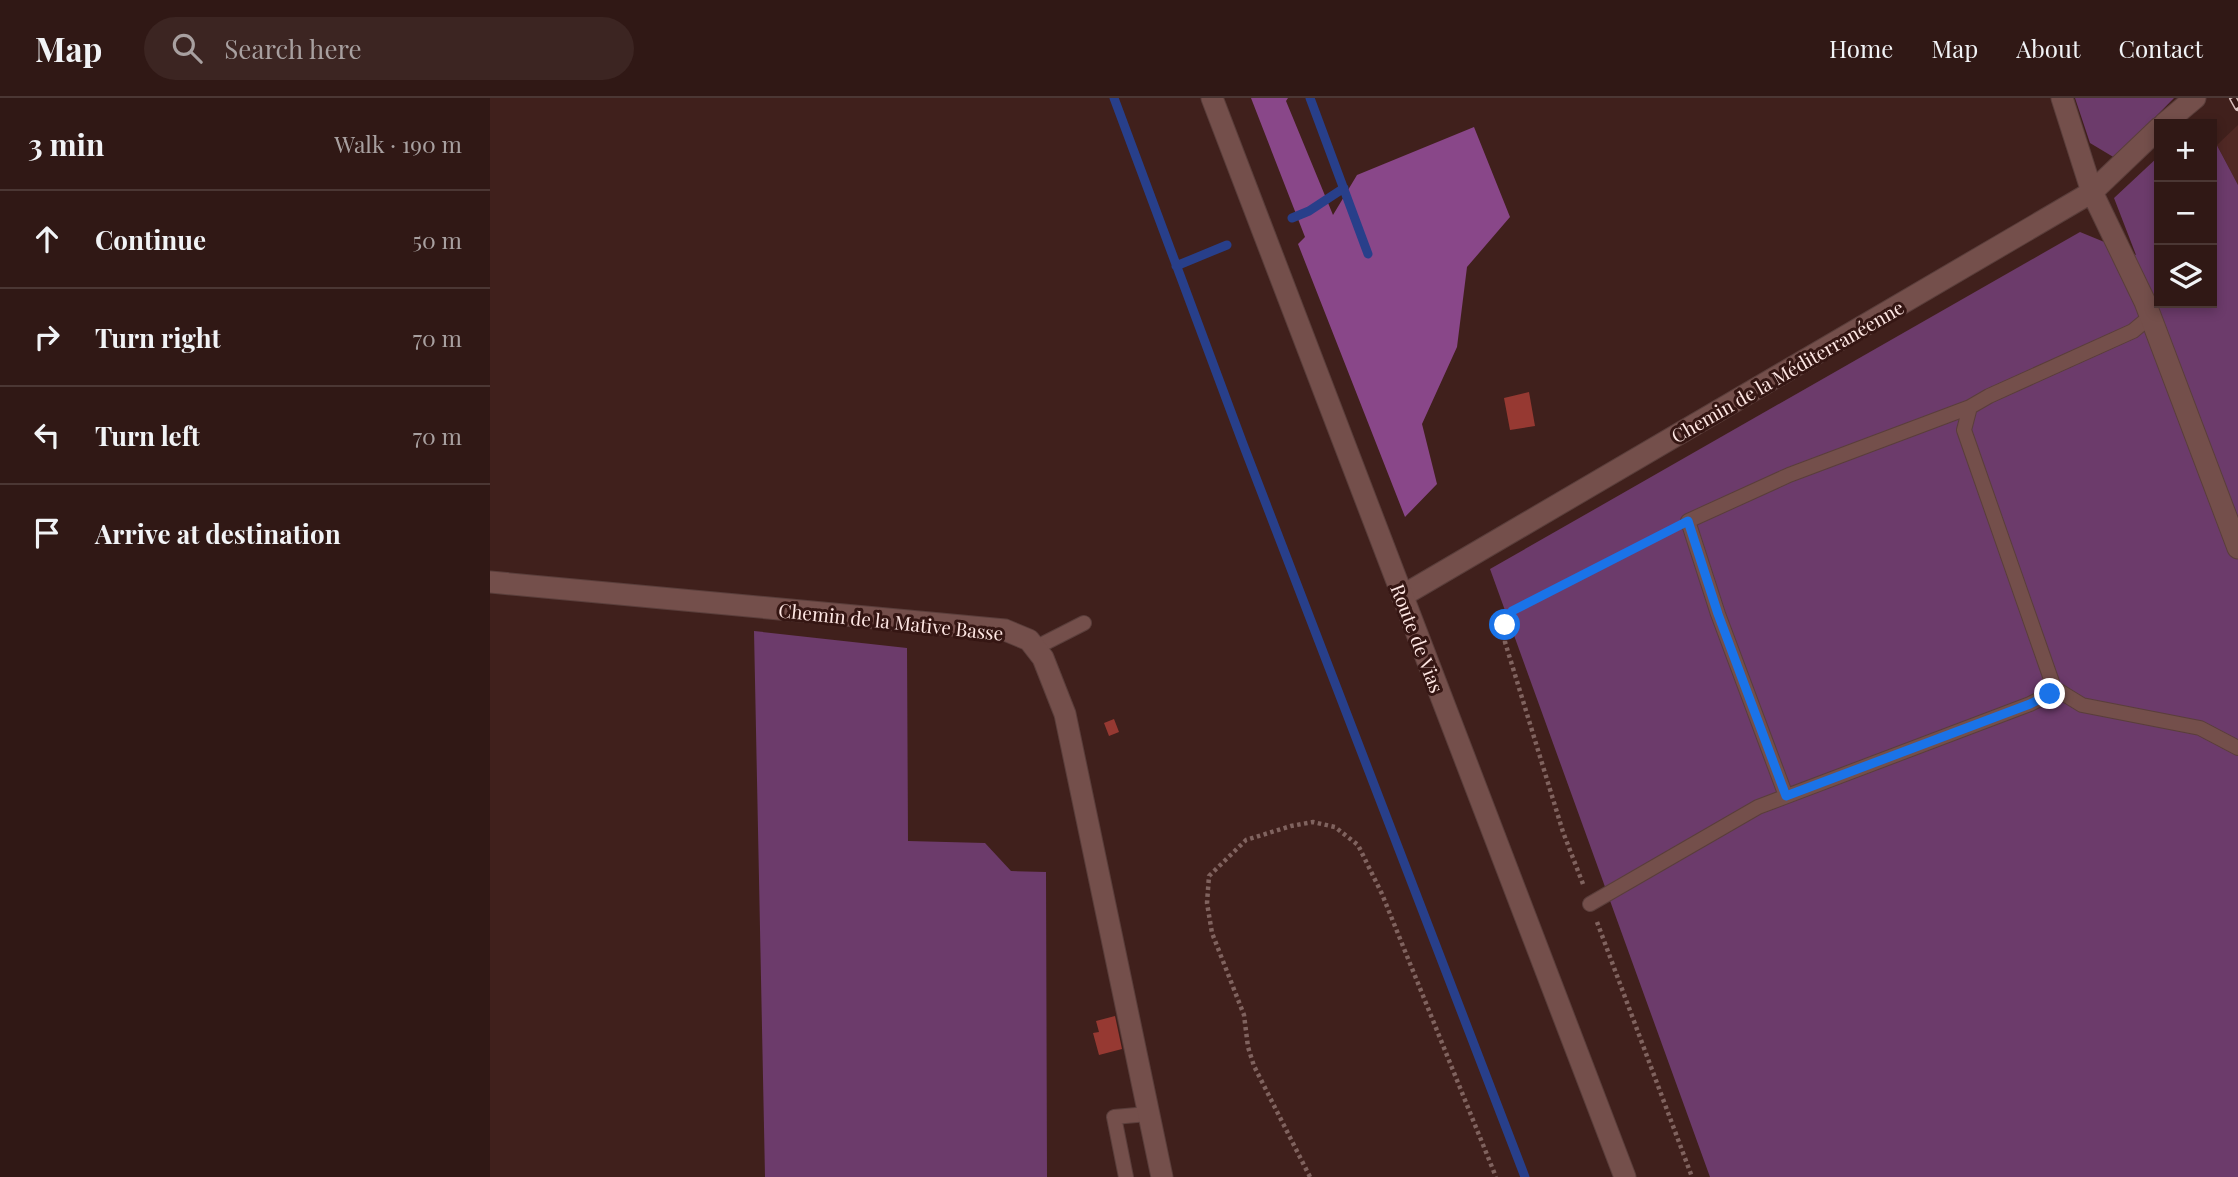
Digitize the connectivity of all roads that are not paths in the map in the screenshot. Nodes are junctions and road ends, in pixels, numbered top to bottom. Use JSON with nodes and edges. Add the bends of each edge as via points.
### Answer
{"nodes":[{"id":1,"x":1212,"y":98,"type":"edge"},
{"id":2,"x":2062,"y":98,"type":"edge"},
{"id":3,"x":2194,"y":98,"type":"edge"},
{"id":4,"x":2170,"y":119,"type":"edge"},
{"id":5,"x":2154,"y":133,"type":"edge"},
{"id":6,"x":2092,"y":192,"type":"junction"},
{"id":7,"x":2151,"y":316,"type":"junction"},
{"id":8,"x":1970,"y":408,"type":"junction"},
{"id":9,"x":2238,"y":548,"type":"edge"},
{"id":10,"x":490,"y":582,"type":"edge"},
{"id":11,"x":1402,"y":596,"type":"junction"},
{"id":12,"x":1084,"y":623,"type":"dead end"},
{"id":13,"x":1035,"y":648,"type":"junction"},
{"id":14,"x":2051,"y":686,"type":"junction"},
{"id":15,"x":2238,"y":748,"type":"edge"},
{"id":16,"x":1786,"y":796,"type":"junction"},
{"id":17,"x":1590,"y":904,"type":"road end"},
{"id":18,"x":1149,"y":1114,"type":"junction"},
{"id":19,"x":1126,"y":1177,"type":"edge"},
{"id":20,"x":1162,"y":1177,"type":"edge"},
{"id":21,"x":1625,"y":1177,"type":"edge"}],
"edges":[{"from":1,"to":11,"type":"street","name":"Route de Vias"},
{"from":2,"to":6,"type":"street"},
{"from":3,"to":4,"type":"street"},
{"from":5,"to":6,"type":"street","name":"Chemin de la Méditerranéenne"},
{"from":6,"to":7,"type":"street"},
{"from":6,"to":11,"type":"street","name":"Chemin de la Méditerranéenne"},
{"from":7,"to":8,"type":"lane","via":[[2133,331]]},
{"from":7,"to":9,"type":"street"},
{"from":8,"to":14,"type":"lane","via":[[1964,430]]},
{"from":8,"to":16,"type":"lane","via":[[1788,475],[1688,521]]},
{"from":10,"to":13,"type":"street","name":"Chemin de la Mative Basse","via":[[1004,631],[1029,640]]},
{"from":11,"to":21,"type":"street","name":"Route de Vias"},
{"from":12,"to":13,"type":"lane"},
{"from":13,"to":18,"type":"street","via":[[1065,714]]},
{"from":14,"to":15,"type":"lane","via":[[2082,705],[2200,727]]},
{"from":14,"to":16,"type":"lane","via":[[2050,694],[2030,704]]},
{"from":16,"to":17,"type":"lane","via":[[1758,807]]},
{"from":18,"to":19,"type":"lane","via":[[1114,1117]]},
{"from":18,"to":20,"type":"street"}]}
